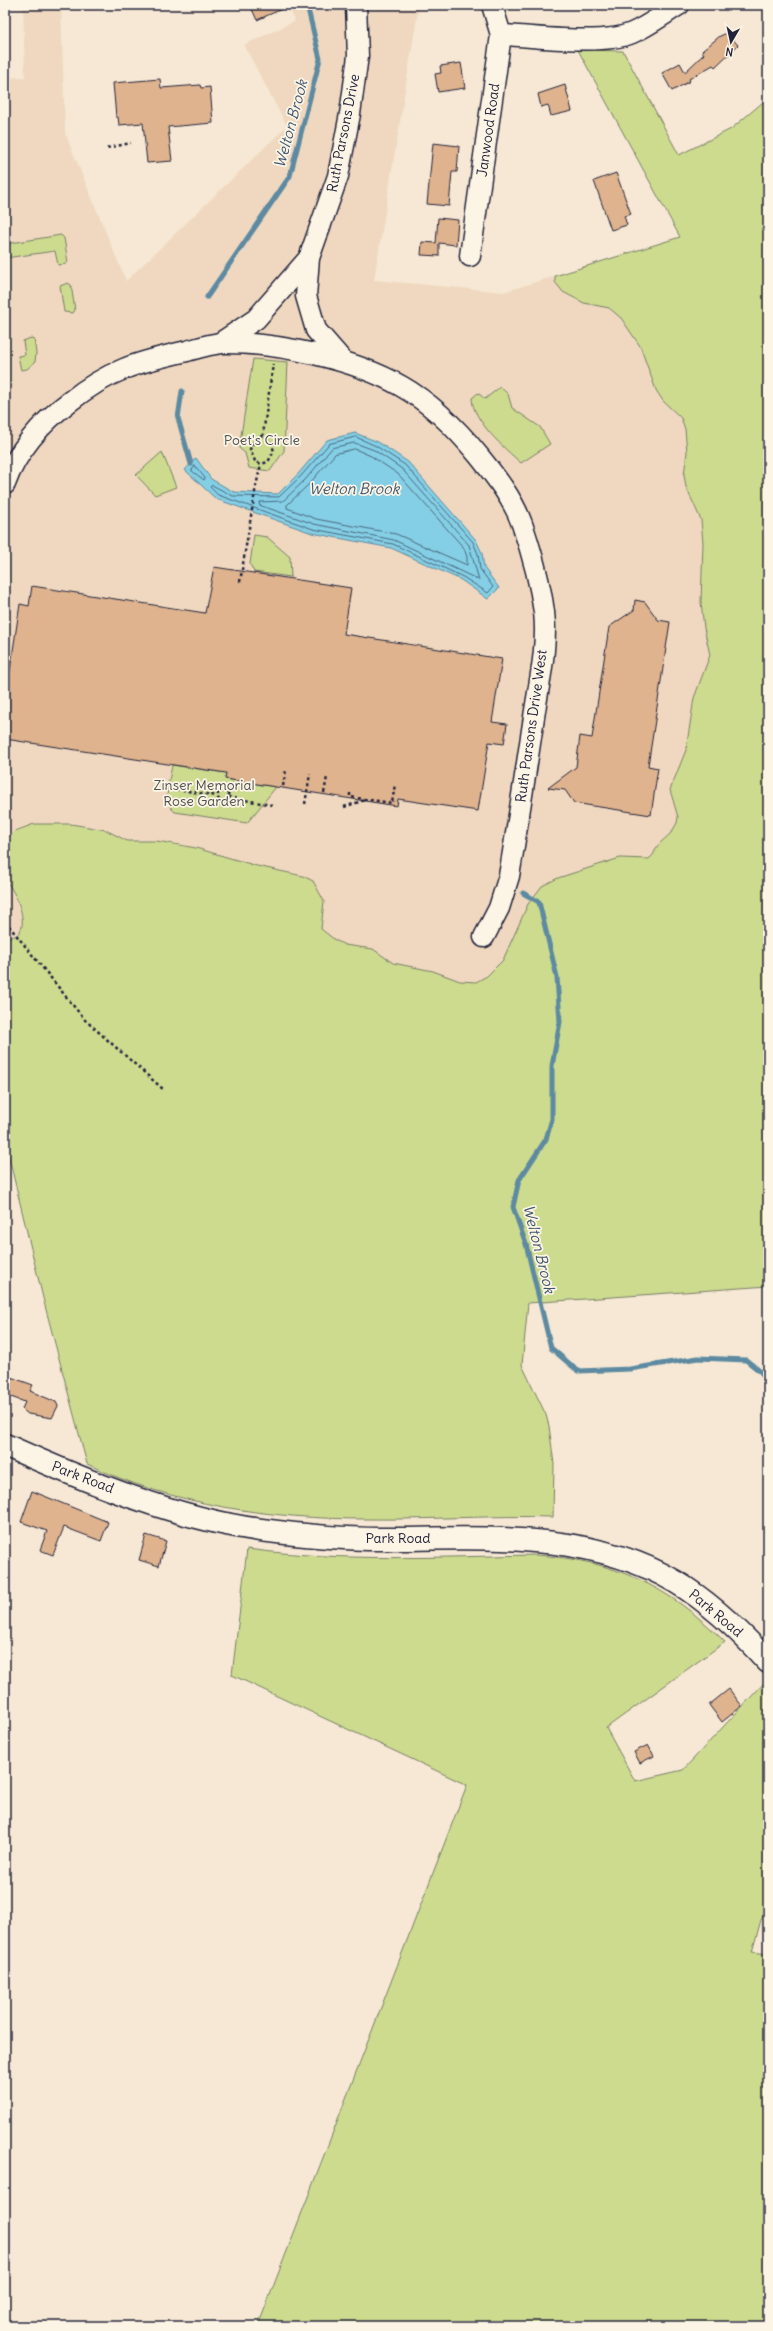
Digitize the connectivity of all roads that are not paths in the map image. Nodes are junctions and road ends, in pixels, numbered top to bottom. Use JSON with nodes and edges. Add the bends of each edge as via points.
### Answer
{"nodes":[{"id":1,"x":356,"y":5,"type":"edge"},
{"id":2,"x":492,"y":5,"type":"edge"},
{"id":3,"x":679,"y":5,"type":"edge"},
{"id":4,"x":501,"y":35,"type":"junction"},
{"id":5,"x":470,"y":256,"type":"dead end"},
{"id":6,"x":309,"y":258,"type":"junction"},
{"id":7,"x":220,"y":343,"type":"junction"},
{"id":8,"x":343,"y":361,"type":"junction"},
{"id":9,"x":5,"y":484,"type":"edge"},
{"id":10,"x":484,"y":937,"type":"dead end"},
{"id":11,"x":5,"y":1445,"type":"edge"},
{"id":12,"x":768,"y":1662,"type":"edge"}],
"edges":[{"from":1,"to":6,"type":"street","name":"Ruth Parsons Drive","via":[[358,56],[350,114],[338,176]]},
{"from":2,"to":4,"type":"street","name":"Janwood Road"},
{"from":3,"to":4,"type":"street","via":[[631,33],[596,39]]},
{"from":4,"to":5,"type":"street","name":"Janwood Road"},
{"from":6,"to":7,"type":"street","name":"Ruth Parsons Drive","via":[[256,318]]},
{"from":6,"to":8,"type":"street","name":"Ruth Parsons Drive","via":[[306,296],[316,330]]},
{"from":7,"to":8,"type":"street","name":"Ruth Parsons Drive West","via":[[275,347]]},
{"from":7,"to":9,"type":"street","via":[[147,360],[99,379],[50,417],[8,474]]},
{"from":8,"to":10,"type":"street","name":"Ruth Parsons Drive West","via":[[370,370],[402,387],[427,404],[465,439],[498,479],[521,522],[536,567],[544,614],[542,666],[509,876],[500,908]]},
{"from":11,"to":12,"type":"main road","name":"Park Road","via":[[69,1474],[147,1501],[215,1521],[259,1530],[378,1539],[504,1537],[615,1555],[675,1581],[702,1599],[743,1634]]}]}
